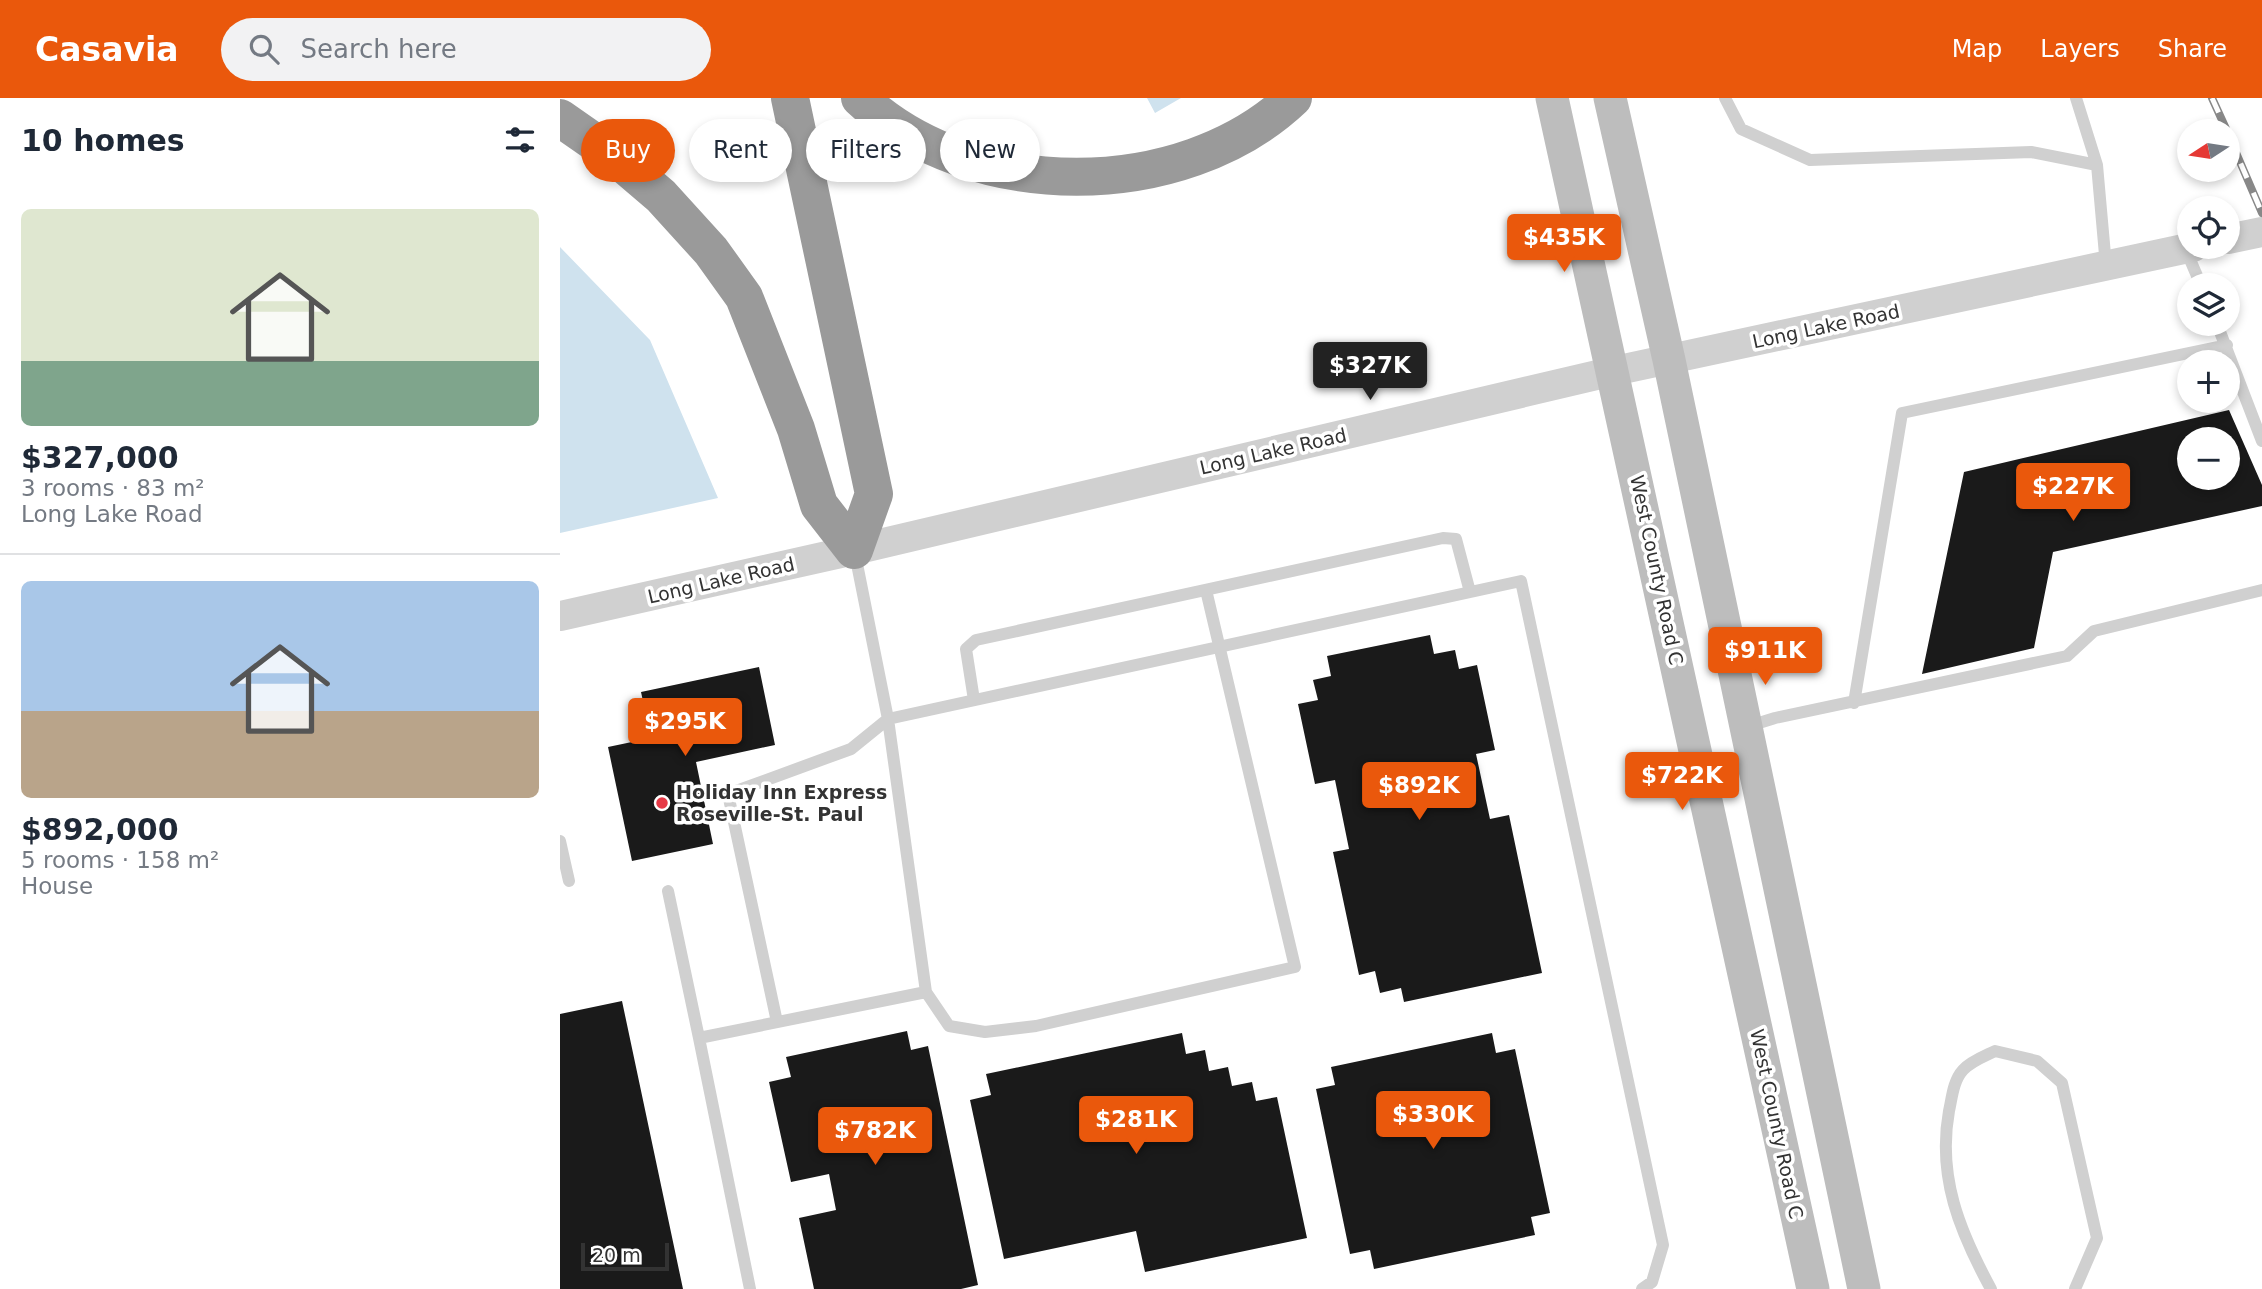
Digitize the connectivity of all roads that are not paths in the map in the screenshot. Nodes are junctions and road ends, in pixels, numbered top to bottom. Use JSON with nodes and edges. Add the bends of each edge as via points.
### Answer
{"nodes":[{"id":1,"x":790,"y":98,"type":"edge"},
{"id":2,"x":860,"y":98,"type":"edge"},
{"id":3,"x":1293,"y":98,"type":"edge"},
{"id":4,"x":1552,"y":98,"type":"edge"},
{"id":5,"x":1610,"y":98,"type":"edge"},
{"id":6,"x":1725,"y":98,"type":"edge"},
{"id":7,"x":2076,"y":98,"type":"edge"},
{"id":8,"x":560,"y":118,"type":"edge"},
{"id":9,"x":2097,"y":165,"type":"junction"},
{"id":10,"x":2262,"y":232,"type":"edge"},
{"id":11,"x":2240,"y":237,"type":"edge"},
{"id":12,"x":2177,"y":251,"type":"edge"},
{"id":13,"x":2106,"y":266,"type":"junction"},
{"id":14,"x":2223,"y":336,"type":"edge"},
{"id":15,"x":2227,"y":345,"type":"junction"},
{"id":16,"x":1669,"y":360,"type":"junction"},
{"id":17,"x":1614,"y":371,"type":"junction"},
{"id":18,"x":2262,"y":441,"type":"edge"},
{"id":19,"x":854,"y":550,"type":"junction"},
{"id":20,"x":1206,"y":590,"type":"junction"},
{"id":21,"x":2262,"y":590,"type":"edge"},
{"id":22,"x":1470,"y":592,"type":"junction"},
{"id":23,"x":560,"y":616,"type":"edge"},
{"id":24,"x":1221,"y":646,"type":"junction"},
{"id":25,"x":974,"y":700,"type":"junction"},
{"id":26,"x":1854,"y":703,"type":"junction"},
{"id":27,"x":888,"y":719,"type":"junction"},
{"id":28,"x":1746,"y":727,"type":"junction"},
{"id":29,"x":560,"y":841,"type":"edge"},
{"id":30,"x":569,"y":881,"type":"dead end"},
{"id":31,"x":668,"y":891,"type":"dead end"},
{"id":32,"x":926,"y":992,"type":"junction"},
{"id":33,"x":777,"y":1022,"type":"junction"},
{"id":34,"x":699,"y":1038,"type":"junction"},
{"id":35,"x":750,"y":1289,"type":"edge"},
{"id":36,"x":1642,"y":1289,"type":"edge"},
{"id":37,"x":1813,"y":1289,"type":"edge"},
{"id":38,"x":1864,"y":1289,"type":"edge"},
{"id":39,"x":1991,"y":1289,"type":"edge"},
{"id":40,"x":2075,"y":1289,"type":"edge"}],
"edges":[{"from":1,"to":19,"type":"highway","via":[[874,494]]},
{"from":2,"to":3,"type":"highway","via":[[905,131],[945,152],[995,168],[1046,177],[1098,177],[1146,170],[1202,153],[1247,131]]},
{"from":4,"to":17,"type":"main road","name":"West County Road C"},
{"from":5,"to":16,"type":"main road"},
{"from":6,"to":9,"type":"lane","via":[[1741,129],[1810,160],[2031,152]]},
{"from":7,"to":9,"type":"lane"},
{"from":8,"to":19,"type":"highway","via":[[661,196],[711,251],[744,297],[796,429],[819,505]]},
{"from":9,"to":13,"type":"lane"},
{"from":10,"to":11,"type":"street"},
{"from":12,"to":13,"type":"street","name":"Long Lake Road"},
{"from":13,"to":16,"type":"street","name":"Long Lake Road"},
{"from":14,"to":15,"type":"lane"},
{"from":15,"to":18,"type":"lane"},
{"from":15,"to":26,"type":"lane","via":[[1902,413]]},
{"from":16,"to":17,"type":"street","name":"Long Lake Road"},
{"from":16,"to":28,"type":"main road"},
{"from":17,"to":19,"type":"street","name":"Long Lake Road"},
{"from":17,"to":37,"type":"main road","name":"West County Road C"},
{"from":19,"to":23,"type":"street","name":"Long Lake Road"},
{"from":19,"to":27,"type":"lane"},
{"from":20,"to":22,"type":"lane","via":[[1443,538],[1456,539]]},
{"from":20,"to":24,"type":"lane"},
{"from":20,"to":25,"type":"lane","via":[[970,643],[965,658]]},
{"from":21,"to":26,"type":"lane","via":[[2094,631],[2067,656]]},
{"from":22,"to":24,"type":"lane"},
{"from":22,"to":36,"type":"lane","via":[[1521,581],[1664,1245],[1652,1282]]},
{"from":24,"to":25,"type":"lane"},
{"from":24,"to":32,"type":"lane","via":[[1295,967],[1036,1026],[985,1032],[949,1026]]},
{"from":25,"to":27,"type":"lane"},
{"from":26,"to":28,"type":"lane"},
{"from":27,"to":32,"type":"lane"},
{"from":27,"to":33,"type":"lane","via":[[851,749],[728,794]]},
{"from":28,"to":38,"type":"main road"},
{"from":29,"to":30,"type":"lane"},
{"from":31,"to":34,"type":"lane"},
{"from":32,"to":33,"type":"lane"},
{"from":33,"to":34,"type":"lane"},
{"from":34,"to":35,"type":"lane"},
{"from":39,"to":40,"type":"lane","via":[[1953,1206],[1945,1168],[1945,1136],[1962,1071],[1995,1051],[2037,1061],[2062,1083],[2097,1238]]}]}
